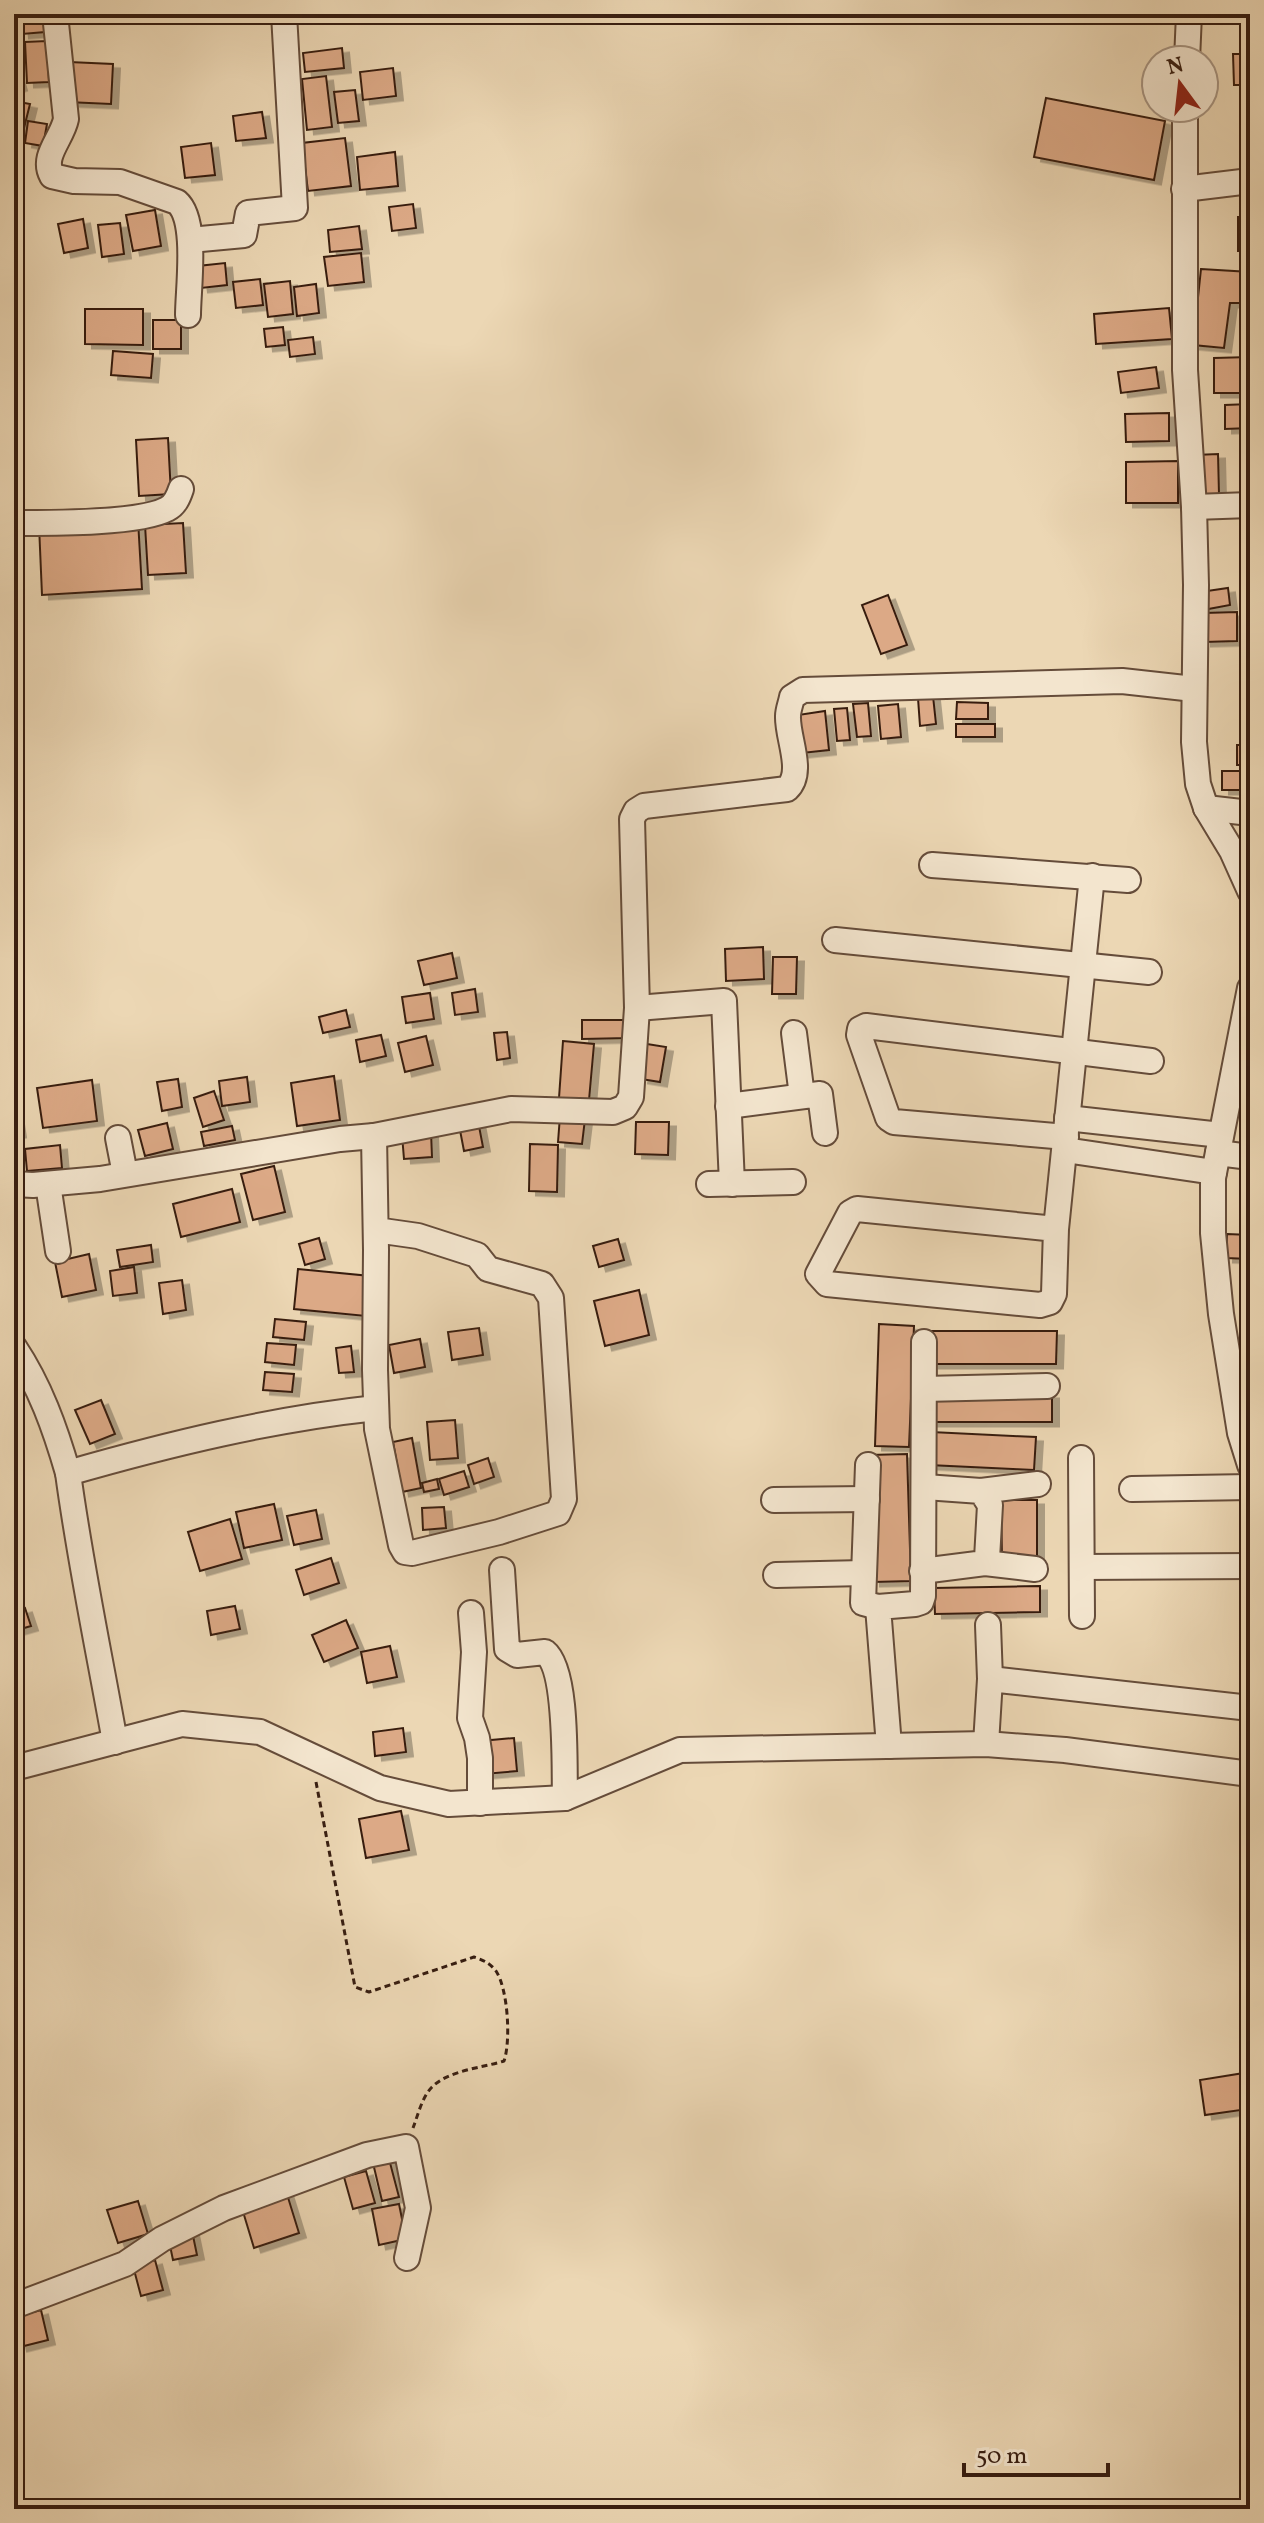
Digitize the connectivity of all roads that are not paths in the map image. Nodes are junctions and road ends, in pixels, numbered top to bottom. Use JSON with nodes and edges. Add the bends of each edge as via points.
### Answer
{"nodes":[{"id":1,"x":55,"y":14,"type":"edge"},
{"id":2,"x":284,"y":14,"type":"edge"},
{"id":3,"x":1189,"y":14,"type":"edge"},
{"id":4,"x":1188,"y":44,"type":"edge"},
{"id":5,"x":1185,"y":124,"type":"edge"},
{"id":6,"x":1250,"y":181,"type":"edge"},
{"id":7,"x":1184,"y":189,"type":"junction"},
{"id":8,"x":190,"y":240,"type":"junction"},
{"id":9,"x":188,"y":315,"type":"dead end"},
{"id":10,"x":181,"y":489,"type":"dead end"},
{"id":11,"x":1250,"y":505,"type":"edge"},
{"id":12,"x":1194,"y":507,"type":"junction"},
{"id":13,"x":14,"y":523,"type":"edge"},
{"id":14,"x":1194,"y":689,"type":"junction"},
{"id":15,"x":1206,"y":808,"type":"junction"},
{"id":16,"x":1250,"y":813,"type":"edge"},
{"id":17,"x":932,"y":865,"type":"dead end"},
{"id":18,"x":1092,"y":876,"type":"junction"},
{"id":19,"x":1128,"y":880,"type":"dead end"},
{"id":20,"x":1250,"y":891,"type":"edge"},
{"id":21,"x":835,"y":940,"type":"dead end"},
{"id":22,"x":1083,"y":964,"type":"junction"},
{"id":23,"x":1149,"y":972,"type":"dead end"},
{"id":24,"x":1250,"y":988,"type":"edge"},
{"id":25,"x":637,"y":1008,"type":"junction"},
{"id":26,"x":794,"y":1033,"type":"dead end"},
{"id":27,"x":1074,"y":1052,"type":"junction"},
{"id":28,"x":1151,"y":1061,"type":"dead end"},
{"id":29,"x":802,"y":1096,"type":"junction"},
{"id":30,"x":728,"y":1106,"type":"junction"},
{"id":31,"x":825,"y":1133,"type":"dead end"},
{"id":32,"x":1066,"y":1135,"type":"junction"},
{"id":33,"x":374,"y":1136,"type":"junction"},
{"id":34,"x":118,"y":1138,"type":"dead end"},
{"id":35,"x":1218,"y":1153,"type":"junction"},
{"id":36,"x":1250,"y":1157,"type":"edge"},
{"id":37,"x":125,"y":1174,"type":"junction"},
{"id":38,"x":793,"y":1182,"type":"dead end"},
{"id":39,"x":14,"y":1184,"type":"edge"},
{"id":40,"x":48,"y":1184,"type":"junction"},
{"id":41,"x":1056,"y":1229,"type":"junction"},
{"id":42,"x":376,"y":1230,"type":"junction"},
{"id":43,"x":58,"y":1251,"type":"dead end"},
{"id":44,"x":924,"y":1342,"type":"dead end"},
{"id":45,"x":14,"y":1347,"type":"edge"},
{"id":46,"x":1047,"y":1386,"type":"dead end"},
{"id":47,"x":924,"y":1389,"type":"junction"},
{"id":48,"x":376,"y":1408,"type":"junction"},
{"id":49,"x":1245,"y":1433,"type":"edge"},
{"id":50,"x":1081,"y":1458,"type":"dead end"},
{"id":51,"x":868,"y":1465,"type":"dead end"},
{"id":52,"x":1250,"y":1465,"type":"edge"},
{"id":53,"x":68,"y":1473,"type":"junction"},
{"id":54,"x":1038,"y":1484,"type":"dead end"},
{"id":55,"x":925,"y":1487,"type":"junction"},
{"id":56,"x":1250,"y":1487,"type":"edge"},
{"id":57,"x":1132,"y":1489,"type":"dead end"},
{"id":58,"x":981,"y":1491,"type":"junction"},
{"id":59,"x":867,"y":1499,"type":"junction"},
{"id":60,"x":774,"y":1500,"type":"dead end"},
{"id":61,"x":985,"y":1563,"type":"junction"},
{"id":62,"x":1250,"y":1566,"type":"edge"},
{"id":63,"x":1082,"y":1567,"type":"junction"},
{"id":64,"x":1035,"y":1569,"type":"dead end"},
{"id":65,"x":502,"y":1570,"type":"dead end"},
{"id":66,"x":922,"y":1571,"type":"junction"},
{"id":67,"x":864,"y":1573,"type":"junction"},
{"id":68,"x":776,"y":1575,"type":"dead end"},
{"id":69,"x":878,"y":1607,"type":"junction"},
{"id":70,"x":471,"y":1613,"type":"dead end"},
{"id":71,"x":1082,"y":1616,"type":"dead end"},
{"id":72,"x":988,"y":1625,"type":"dead end"},
{"id":73,"x":990,"y":1679,"type":"junction"},
{"id":74,"x":1250,"y":1708,"type":"edge"},
{"id":75,"x":115,"y":1742,"type":"junction"},
{"id":76,"x":986,"y":1744,"type":"junction"},
{"id":77,"x":889,"y":1746,"type":"junction"},
{"id":78,"x":14,"y":1768,"type":"edge"},
{"id":79,"x":1250,"y":1774,"type":"edge"},
{"id":80,"x":565,"y":1798,"type":"junction"},
{"id":81,"x":480,"y":1803,"type":"junction"},
{"id":82,"x":407,"y":2258,"type":"dead end"},
{"id":83,"x":14,"y":2306,"type":"edge"}],
"edges":[{"from":1,"to":8,"type":"street","via":[[66,119],[48,158],[52,176],[120,182],[177,202],[183,207]]},
{"from":2,"to":8,"type":"street","via":[[295,208],[248,213],[244,235]]},
{"from":3,"to":4,"type":"street"},
{"from":5,"to":7,"type":"street"},
{"from":6,"to":7,"type":"street"},
{"from":7,"to":12,"type":"street","via":[[1185,370]]},
{"from":8,"to":9,"type":"street"},
{"from":10,"to":13,"type":"street","via":[[168,509],[150,514]]},
{"from":11,"to":12,"type":"street"},
{"from":12,"to":14,"type":"street"},
{"from":14,"to":15,"type":"street","via":[[1195,756]]},
{"from":14,"to":25,"type":"street","via":[[1122,681],[803,690],[792,697],[788,715],[795,773],[787,789],[636,811],[632,819]]},
{"from":15,"to":16,"type":"street"},
{"from":15,"to":20,"type":"street"},
{"from":17,"to":18,"type":"street"},
{"from":18,"to":19,"type":"street"},
{"from":18,"to":22,"type":"street"},
{"from":21,"to":22,"type":"street"},
{"from":22,"to":23,"type":"street"},
{"from":22,"to":27,"type":"street"},
{"from":24,"to":35,"type":"street"},
{"from":25,"to":30,"type":"street","via":[[724,1001]]},
{"from":25,"to":33,"type":"street","via":[[631,1097],[625,1107],[613,1112],[511,1109]]},
{"from":26,"to":29,"type":"street"},
{"from":27,"to":28,"type":"street"},
{"from":27,"to":32,"type":"street"},
{"from":27,"to":32,"type":"street","via":[[866,1026],[859,1035],[888,1118],[894,1122]]},
{"from":29,"to":30,"type":"street"},
{"from":29,"to":31,"type":"street","via":[[820,1094]]},
{"from":30,"to":38,"type":"street","via":[[720,1184]]},
{"from":32,"to":35,"type":"street"},
{"from":32,"to":35,"type":"street"},
{"from":32,"to":41,"type":"street"},
{"from":33,"to":37,"type":"street"},
{"from":33,"to":42,"type":"street"},
{"from":34,"to":37,"type":"street"},
{"from":35,"to":36,"type":"street"},
{"from":35,"to":49,"type":"street","via":[[1213,1233],[1219,1301]]},
{"from":37,"to":40,"type":"street"},
{"from":39,"to":40,"type":"street"},
{"from":40,"to":43,"type":"street"},
{"from":41,"to":41,"type":"street","via":[[1054,1294],[1040,1305],[827,1284],[818,1274],[857,1209]]},
{"from":42,"to":48,"type":"street"},
{"from":42,"to":48,"type":"street","via":[[418,1236],[477,1255],[488,1269],[542,1284],[551,1298],[561,1435],[564,1499],[558,1513],[405,1552]]},
{"from":44,"to":47,"type":"street"},
{"from":45,"to":53,"type":"street","via":[[52,1419]]},
{"from":46,"to":47,"type":"street"},
{"from":47,"to":55,"type":"street"},
{"from":48,"to":53,"type":"street","via":[[313,1415]]},
{"from":49,"to":52,"type":"street"},
{"from":50,"to":63,"type":"street"},
{"from":51,"to":59,"type":"street"},
{"from":53,"to":75,"type":"street"},
{"from":54,"to":58,"type":"street"},
{"from":55,"to":58,"type":"street"},
{"from":55,"to":66,"type":"street"},
{"from":56,"to":57,"type":"street"},
{"from":58,"to":61,"type":"street","via":[[990,1505]]},
{"from":59,"to":60,"type":"street"},
{"from":59,"to":67,"type":"street"},
{"from":61,"to":64,"type":"street"},
{"from":61,"to":66,"type":"street"},
{"from":62,"to":63,"type":"street"},
{"from":63,"to":71,"type":"street"},
{"from":65,"to":80,"type":"street","via":[[507,1649],[517,1655],[545,1652],[553,1658],[559,1680]]},
{"from":66,"to":69,"type":"street","via":[[921,1602]]},
{"from":67,"to":68,"type":"street"},
{"from":67,"to":69,"type":"street","via":[[863,1603]]},
{"from":69,"to":77,"type":"street"},
{"from":70,"to":81,"type":"street","via":[[470,1718],[480,1758]]},
{"from":72,"to":73,"type":"street"},
{"from":73,"to":74,"type":"street"},
{"from":73,"to":76,"type":"street"},
{"from":75,"to":78,"type":"street"},
{"from":75,"to":81,"type":"street","via":[[182,1724],[260,1732],[380,1788],[449,1804]]},
{"from":76,"to":77,"type":"street"},
{"from":76,"to":79,"type":"street"},
{"from":77,"to":80,"type":"street","via":[[680,1750]]},
{"from":80,"to":81,"type":"street"},
{"from":82,"to":83,"type":"street","via":[[418,2208],[406,2147],[367,2155],[224,2208],[125,2264]]}]}
